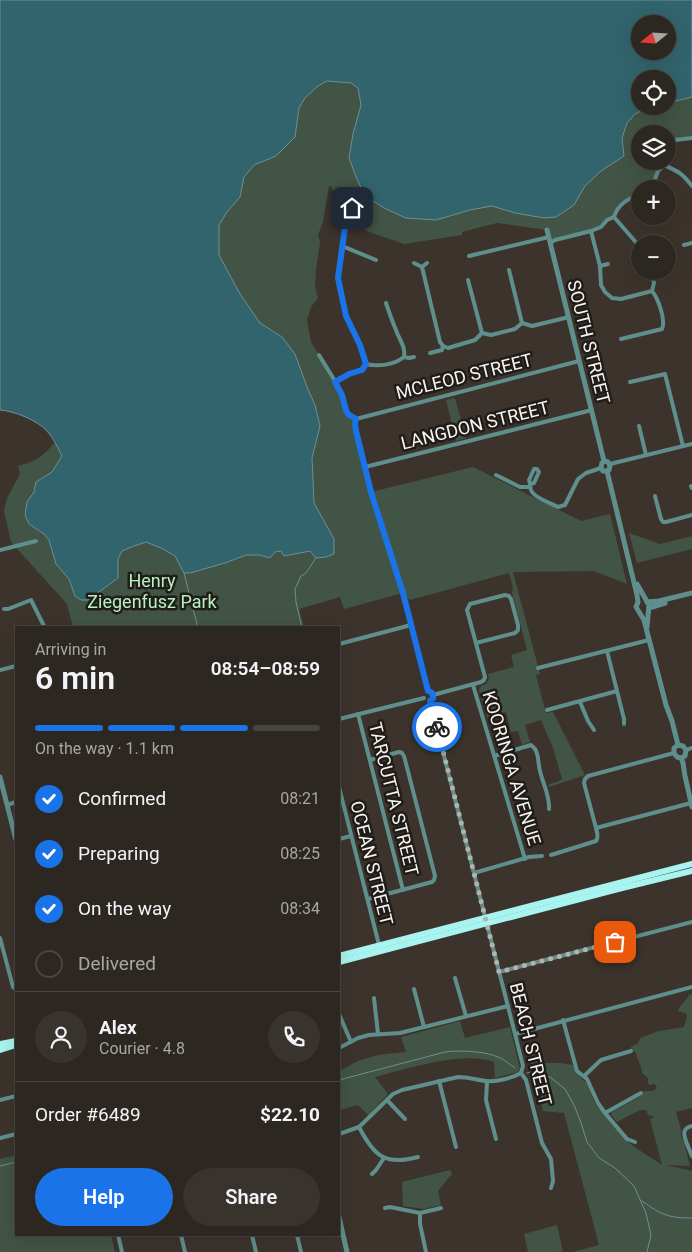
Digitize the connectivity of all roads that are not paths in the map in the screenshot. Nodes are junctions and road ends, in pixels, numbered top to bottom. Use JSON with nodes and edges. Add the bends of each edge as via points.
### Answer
{"nodes":[{"id":1,"x":692,"y":138,"type":"edge"},
{"id":2,"x":676,"y":140,"type":"edge"},
{"id":3,"x":676,"y":170,"type":"edge"},
{"id":4,"x":692,"y":186,"type":"edge"},
{"id":5,"x":631,"y":198,"type":"edge"},
{"id":6,"x":352,"y":208,"type":"dead end"},
{"id":7,"x":614,"y":218,"type":"junction"},
{"id":8,"x":547,"y":230,"type":"dead end"},
{"id":9,"x":591,"y":231,"type":"junction"},
{"id":10,"x":549,"y":237,"type":"junction"},
{"id":11,"x":631,"y":237,"type":"edge"},
{"id":12,"x":550,"y":243,"type":"junction"},
{"id":13,"x":692,"y":244,"type":"edge"},
{"id":14,"x":684,"y":245,"type":"dead end"},
{"id":15,"x":342,"y":246,"type":"junction"},
{"id":16,"x":480,"y":246,"type":"dead end"},
{"id":17,"x":482,"y":253,"type":"junction"},
{"id":18,"x":469,"y":256,"type":"dead end"},
{"id":19,"x":376,"y":260,"type":"dead end"},
{"id":20,"x":414,"y":263,"type":"dead end"},
{"id":21,"x":427,"y":263,"type":"dead end"},
{"id":22,"x":608,"y":264,"type":"dead end"},
{"id":23,"x":422,"y":266,"type":"junction"},
{"id":24,"x":600,"y":266,"type":"junction"},
{"id":25,"x":509,"y":270,"type":"dead end"},
{"id":26,"x":468,"y":280,"type":"dead end"},
{"id":27,"x":653,"y":280,"type":"edge"},
{"id":28,"x":652,"y":291,"type":"junction"},
{"id":29,"x":386,"y":303,"type":"dead end"},
{"id":30,"x":568,"y":317,"type":"junction"},
{"id":31,"x":522,"y":323,"type":"junction"},
{"id":32,"x":482,"y":333,"type":"junction"},
{"id":33,"x":621,"y":339,"type":"dead end"},
{"id":34,"x":443,"y":346,"type":"junction"},
{"id":35,"x":430,"y":353,"type":"dead end"},
{"id":36,"x":319,"y":355,"type":"dead end"},
{"id":37,"x":404,"y":357,"type":"junction"},
{"id":38,"x":414,"y":357,"type":"dead end"},
{"id":39,"x":579,"y":361,"type":"junction"},
{"id":40,"x":366,"y":364,"type":"junction"},
{"id":41,"x":335,"y":382,"type":"junction"},
{"id":42,"x":630,"y":382,"type":"dead end"},
{"id":43,"x":592,"y":410,"type":"junction"},
{"id":44,"x":356,"y":419,"type":"junction"},
{"id":45,"x":639,"y":426,"type":"dead end"},
{"id":46,"x":692,"y":444,"type":"edge"},
{"id":47,"x":683,"y":446,"type":"junction"},
{"id":48,"x":646,"y":455,"type":"junction"},
{"id":49,"x":607,"y":463,"type":"junction"},
{"id":50,"x":365,"y":467,"type":"junction"},
{"id":51,"x":601,"y":468,"type":"junction"},
{"id":52,"x":607,"y":471,"type":"junction"},
{"id":53,"x":496,"y":475,"type":"dead end"},
{"id":54,"x":655,"y":496,"type":"dead end"},
{"id":55,"x":692,"y":515,"type":"edge"},
{"id":56,"x":36,"y":541,"type":"dead end"},
{"id":57,"x":0,"y":550,"type":"edge"},
{"id":58,"x":633,"y":575,"type":"junction"},
{"id":59,"x":692,"y":594,"type":"edge"},
{"id":60,"x":647,"y":601,"type":"junction"},
{"id":61,"x":638,"y":602,"type":"junction"},
{"id":62,"x":4,"y":609,"type":"dead end"},
{"id":63,"x":649,"y":609,"type":"junction"},
{"id":64,"x":640,"y":612,"type":"junction"},
{"id":65,"x":411,"y":625,"type":"junction"},
{"id":66,"x":44,"y":626,"type":"edge"},
{"id":67,"x":647,"y":630,"type":"junction"},
{"id":68,"x":649,"y":640,"type":"junction"},
{"id":69,"x":476,"y":643,"type":"junction"},
{"id":70,"x":340,"y":644,"type":"edge"},
{"id":71,"x":607,"y":651,"type":"junction"},
{"id":72,"x":15,"y":666,"type":"edge"},
{"id":73,"x":538,"y":668,"type":"dead end"},
{"id":74,"x":0,"y":670,"type":"edge"},
{"id":75,"x":473,"y":685,"type":"junction"},
{"id":76,"x":428,"y":691,"type":"junction"},
{"id":77,"x":617,"y":692,"type":"junction"},
{"id":78,"x":433,"y":695,"type":"junction"},
{"id":79,"x":424,"y":698,"type":"junction"},
{"id":80,"x":430,"y":701,"type":"junction"},
{"id":81,"x":580,"y":702,"type":"junction"},
{"id":82,"x":547,"y":710,"type":"dead end"},
{"id":83,"x":358,"y":714,"type":"junction"},
{"id":84,"x":340,"y":719,"type":"edge"},
{"id":85,"x":624,"y":724,"type":"dead end"},
{"id":86,"x":594,"y":730,"type":"dead end"},
{"id":87,"x":678,"y":745,"type":"junction"},
{"id":88,"x":689,"y":749,"type":"edge"},
{"id":89,"x":674,"y":754,"type":"junction"},
{"id":90,"x":494,"y":756,"type":"junction"},
{"id":91,"x":681,"y":758,"type":"junction"},
{"id":92,"x":370,"y":760,"type":"junction"},
{"id":93,"x":0,"y":777,"type":"edge"},
{"id":94,"x":2,"y":790,"type":"edge"},
{"id":95,"x":340,"y":791,"type":"edge"},
{"id":96,"x":15,"y":802,"type":"edge"},
{"id":97,"x":7,"y":805,"type":"junction"},
{"id":98,"x":692,"y":805,"type":"edge"},
{"id":99,"x":549,"y":809,"type":"dead end"},
{"id":100,"x":596,"y":828,"type":"junction"},
{"id":101,"x":15,"y":836,"type":"edge"},
{"id":102,"x":351,"y":836,"type":"junction"},
{"id":103,"x":340,"y":839,"type":"edge"},
{"id":104,"x":558,"y":853,"type":"junction"},
{"id":105,"x":551,"y":855,"type":"dead end"},
{"id":106,"x":542,"y":856,"type":"dead end"},
{"id":107,"x":525,"y":859,"type":"junction"},
{"id":108,"x":560,"y":860,"type":"dead end"},
{"id":109,"x":692,"y":864,"type":"edge"},
{"id":110,"x":692,"y":871,"type":"edge"},
{"id":111,"x":474,"y":873,"type":"junction"},
{"id":112,"x":403,"y":890,"type":"junction"},
{"id":113,"x":368,"y":899,"type":"junction"},
{"id":114,"x":486,"y":920,"type":"junction"},
{"id":115,"x":692,"y":922,"type":"edge"},
{"id":116,"x":0,"y":938,"type":"edge"},
{"id":117,"x":380,"y":945,"type":"junction"},
{"id":118,"x":340,"y":956,"type":"edge"},
{"id":119,"x":340,"y":962,"type":"edge"},
{"id":120,"x":499,"y":972,"type":"junction"},
{"id":121,"x":456,"y":978,"type":"dead end"},
{"id":122,"x":15,"y":988,"type":"edge"},
{"id":123,"x":692,"y":988,"type":"edge"},
{"id":124,"x":414,"y":989,"type":"dead end"},
{"id":125,"x":374,"y":998,"type":"dead end"},
{"id":126,"x":508,"y":1006,"type":"junction"},
{"id":127,"x":340,"y":1016,"type":"edge"},
{"id":128,"x":466,"y":1016,"type":"junction"},
{"id":129,"x":563,"y":1020,"type":"junction"},
{"id":130,"x":424,"y":1027,"type":"junction"},
{"id":131,"x":378,"y":1034,"type":"junction"},
{"id":132,"x":515,"y":1034,"type":"junction"},
{"id":133,"x":15,"y":1040,"type":"edge"},
{"id":134,"x":351,"y":1042,"type":"junction"},
{"id":135,"x":0,"y":1044,"type":"edge"},
{"id":136,"x":15,"y":1046,"type":"edge"},
{"id":137,"x":340,"y":1048,"type":"edge"},
{"id":138,"x":0,"y":1050,"type":"edge"},
{"id":139,"x":631,"y":1051,"type":"dead end"},
{"id":140,"x":521,"y":1074,"type":"junction"},
{"id":141,"x":584,"y":1076,"type":"junction"},
{"id":142,"x":439,"y":1081,"type":"junction"},
{"id":143,"x":487,"y":1082,"type":"junction"},
{"id":144,"x":641,"y":1093,"type":"dead end"},
{"id":145,"x":15,"y":1096,"type":"edge"},
{"id":146,"x":0,"y":1100,"type":"edge"},
{"id":147,"x":387,"y":1100,"type":"junction"},
{"id":148,"x":605,"y":1113,"type":"junction"},
{"id":149,"x":405,"y":1119,"type":"dead end"},
{"id":150,"x":692,"y":1126,"type":"edge"},
{"id":151,"x":360,"y":1127,"type":"junction"},
{"id":152,"x":15,"y":1134,"type":"edge"},
{"id":153,"x":340,"y":1134,"type":"edge"},
{"id":154,"x":0,"y":1138,"type":"edge"},
{"id":155,"x":496,"y":1139,"type":"dead end"},
{"id":156,"x":635,"y":1142,"type":"dead end"},
{"id":157,"x":456,"y":1147,"type":"dead end"},
{"id":158,"x":692,"y":1156,"type":"edge"},
{"id":159,"x":418,"y":1157,"type":"dead end"},
{"id":160,"x":384,"y":1158,"type":"junction"},
{"id":161,"x":372,"y":1174,"type":"dead end"},
{"id":162,"x":550,"y":1188,"type":"dead end"},
{"id":163,"x":385,"y":1208,"type":"dead end"},
{"id":164,"x":441,"y":1208,"type":"dead end"},
{"id":165,"x":420,"y":1213,"type":"junction"},
{"id":166,"x":340,"y":1222,"type":"edge"},
{"id":167,"x":118,"y":1236,"type":"edge"},
{"id":168,"x":181,"y":1236,"type":"edge"},
{"id":169,"x":252,"y":1236,"type":"edge"},
{"id":170,"x":297,"y":1236,"type":"edge"},
{"id":171,"x":122,"y":1252,"type":"edge"},
{"id":172,"x":185,"y":1252,"type":"edge"},
{"id":173,"x":256,"y":1252,"type":"edge"},
{"id":174,"x":302,"y":1252,"type":"edge"},
{"id":175,"x":348,"y":1252,"type":"edge"},
{"id":176,"x":425,"y":1252,"type":"edge"}],
"edges":[{"from":1,"to":2,"type":"street"},
{"from":3,"to":4,"type":"street"},
{"from":5,"to":7,"type":"street","via":[[616,211]]},
{"from":6,"to":15,"type":"street"},
{"from":7,"to":9,"type":"street"},
{"from":7,"to":11,"type":"street"},
{"from":8,"to":10,"type":"street","name":"SOUTH STREET"},
{"from":9,"to":12,"type":"street"},
{"from":9,"to":24,"type":"street"},
{"from":10,"to":12,"type":"street","name":"SOUTH STREET"},
{"from":10,"to":17,"type":"street"},
{"from":12,"to":30,"type":"street","name":"SOUTH STREET"},
{"from":13,"to":14,"type":"street"},
{"from":15,"to":19,"type":"street"},
{"from":15,"to":40,"type":"street","via":[[339,284],[346,316]]},
{"from":16,"to":17,"type":"street"},
{"from":17,"to":18,"type":"street"},
{"from":20,"to":23,"type":"street"},
{"from":21,"to":23,"type":"street"},
{"from":22,"to":24,"type":"street"},
{"from":23,"to":34,"type":"street"},
{"from":24,"to":28,"type":"street","via":[[601,285],[611,300]]},
{"from":25,"to":31,"type":"street"},
{"from":26,"to":32,"type":"street"},
{"from":27,"to":28,"type":"street"},
{"from":28,"to":33,"type":"street","via":[[657,297],[664,324],[662,329]]},
{"from":29,"to":37,"type":"street","via":[[402,342]]},
{"from":30,"to":31,"type":"street","via":[[532,326]]},
{"from":30,"to":39,"type":"street","name":"SOUTH STREET"},
{"from":31,"to":32,"type":"street","via":[[515,329],[491,335]]},
{"from":32,"to":34,"type":"street","via":[[476,340],[448,348]]},
{"from":34,"to":35,"type":"street","via":[[442,350]]},
{"from":36,"to":41,"type":"street"},
{"from":37,"to":38,"type":"street"},
{"from":37,"to":40,"type":"street","via":[[376,366]]},
{"from":39,"to":43,"type":"street","name":"SOUTH STREET"},
{"from":39,"to":44,"type":"street","name":"MCLEOD STREET"},
{"from":40,"to":41,"type":"street","via":[[362,370]]},
{"from":41,"to":44,"type":"street","via":[[348,414]]},
{"from":42,"to":47,"type":"street","via":[[665,374]]},
{"from":43,"to":49,"type":"street","name":"SOUTH STREET"},
{"from":43,"to":50,"type":"street","name":"LANGDON STREET"},
{"from":44,"to":50,"type":"street"},
{"from":45,"to":48,"type":"street"},
{"from":46,"to":47,"type":"street"},
{"from":47,"to":48,"type":"street"},
{"from":48,"to":49,"type":"street"},
{"from":49,"to":51,"type":"street","via":[[602,463]]},
{"from":49,"to":52,"type":"street","via":[[610,468]]},
{"from":50,"to":65,"type":"street"},
{"from":51,"to":52,"type":"street"},
{"from":51,"to":53,"type":"street","via":[[582,475],[562,507],[533,494],[530,485],[520,487]]},
{"from":52,"to":58,"type":"street"},
{"from":54,"to":55,"type":"street","via":[[663,522]]},
{"from":56,"to":57,"type":"street"},
{"from":58,"to":60,"type":"street"},
{"from":58,"to":61,"type":"street"},
{"from":59,"to":60,"type":"street"},
{"from":59,"to":63,"type":"street"},
{"from":60,"to":61,"type":"street"},
{"from":60,"to":63,"type":"street"},
{"from":61,"to":64,"type":"street","via":[[636,608]]},
{"from":62,"to":66,"type":"street","via":[[31,600]]},
{"from":63,"to":64,"type":"street"},
{"from":63,"to":67,"type":"street"},
{"from":64,"to":67,"type":"street"},
{"from":65,"to":70,"type":"street"},
{"from":65,"to":76,"type":"street"},
{"from":67,"to":68,"type":"street"},
{"from":68,"to":71,"type":"street"},
{"from":68,"to":87,"type":"street"},
{"from":69,"to":69,"type":"street","via":[[467,610],[470,604],[508,596],[518,630]]},
{"from":69,"to":75,"type":"street","via":[[484,680]]},
{"from":71,"to":73,"type":"street"},
{"from":71,"to":77,"type":"street"},
{"from":72,"to":74,"type":"street"},
{"from":75,"to":78,"type":"street"},
{"from":75,"to":90,"type":"street","name":"KOORINGA AVENUE"},
{"from":76,"to":78,"type":"street"},
{"from":76,"to":79,"type":"street"},
{"from":77,"to":81,"type":"street"},
{"from":77,"to":85,"type":"street"},
{"from":78,"to":80,"type":"street"},
{"from":79,"to":80,"type":"street"},
{"from":79,"to":83,"type":"street"},
{"from":80,"to":111,"type":"street","name":"BEACH STREET"},
{"from":81,"to":82,"type":"street"},
{"from":81,"to":86,"type":"street"},
{"from":83,"to":84,"type":"street"},
{"from":83,"to":92,"type":"street","name":"TARCUTTA STREET"},
{"from":87,"to":88,"type":"street"},
{"from":87,"to":89,"type":"street"},
{"from":88,"to":91,"type":"street"},
{"from":89,"to":91,"type":"street"},
{"from":89,"to":100,"type":"street","via":[[588,776],[584,783]]},
{"from":90,"to":99,"type":"street","via":[[534,747]]},
{"from":90,"to":107,"type":"street","name":"KOORINGA AVENUE"},
{"from":91,"to":98,"type":"street"},
{"from":92,"to":112,"type":"street","name":"TARCUTTA STREET"},
{"from":92,"to":112,"type":"street","via":[[399,752],[404,756],[435,876],[432,882]]},
{"from":93,"to":94,"type":"street"},
{"from":94,"to":97,"type":"street"},
{"from":95,"to":102,"type":"street","name":"OCEAN STREET"},
{"from":96,"to":97,"type":"street"},
{"from":97,"to":101,"type":"street"},
{"from":98,"to":100,"type":"street"},
{"from":100,"to":104,"type":"street","via":[[596,841]]},
{"from":102,"to":103,"type":"street"},
{"from":102,"to":113,"type":"street","name":"OCEAN STREET"},
{"from":104,"to":105,"type":"street"},
{"from":104,"to":108,"type":"street"},
{"from":106,"to":107,"type":"street"},
{"from":107,"to":111,"type":"street"},
{"from":109,"to":114,"type":"highway"},
{"from":110,"to":114,"type":"highway"},
{"from":111,"to":114,"type":"street","name":"BEACH STREET"},
{"from":112,"to":113,"type":"street"},
{"from":113,"to":117,"type":"street","name":"OCEAN STREET"},
{"from":114,"to":117,"type":"highway"},
{"from":114,"to":119,"type":"highway"},
{"from":114,"to":120,"type":"street","name":"BEACH STREET"},
{"from":115,"to":120,"type":"street"},
{"from":116,"to":122,"type":"street"},
{"from":117,"to":118,"type":"highway"},
{"from":120,"to":126,"type":"street","name":"BEACH STREET"},
{"from":121,"to":128,"type":"street"},
{"from":123,"to":129,"type":"street"},
{"from":124,"to":130,"type":"street"},
{"from":125,"to":131,"type":"street"},
{"from":126,"to":128,"type":"street"},
{"from":126,"to":132,"type":"street","name":"BEACH STREET"},
{"from":127,"to":134,"type":"street"},
{"from":128,"to":130,"type":"street"},
{"from":129,"to":132,"type":"street"},
{"from":129,"to":141,"type":"street","via":[[577,1070]]},
{"from":130,"to":131,"type":"street"},
{"from":131,"to":134,"type":"street"},
{"from":132,"to":140,"type":"street","name":"BEACH STREET","via":[[523,1066]]},
{"from":133,"to":135,"type":"highway"},
{"from":134,"to":137,"type":"street"},
{"from":136,"to":138,"type":"highway"},
{"from":139,"to":141,"type":"street","via":[[601,1060]]},
{"from":140,"to":143,"type":"street"},
{"from":140,"to":162,"type":"street","name":"BEACH STREET","via":[[526,1080],[542,1142],[551,1159],[553,1181]]},
{"from":141,"to":148,"type":"street"},
{"from":142,"to":143,"type":"street","via":[[467,1077]]},
{"from":142,"to":147,"type":"street","via":[[402,1090]]},
{"from":142,"to":157,"type":"street"},
{"from":143,"to":155,"type":"street","via":[[486,1100]]},
{"from":144,"to":148,"type":"street"},
{"from":145,"to":146,"type":"street"},
{"from":147,"to":149,"type":"street"},
{"from":147,"to":151,"type":"street"},
{"from":148,"to":156,"type":"street","via":[[627,1139]]},
{"from":150,"to":158,"type":"street","via":[[684,1135]]},
{"from":151,"to":153,"type":"street"},
{"from":151,"to":160,"type":"street","via":[[372,1148]]},
{"from":152,"to":154,"type":"street"},
{"from":159,"to":160,"type":"street","via":[[398,1161]]},
{"from":160,"to":161,"type":"street"},
{"from":163,"to":165,"type":"street"},
{"from":164,"to":165,"type":"street"},
{"from":165,"to":176,"type":"street"},
{"from":166,"to":175,"type":"street"},
{"from":167,"to":171,"type":"street"},
{"from":168,"to":172,"type":"street"},
{"from":169,"to":173,"type":"street"},
{"from":170,"to":174,"type":"street"}]}
